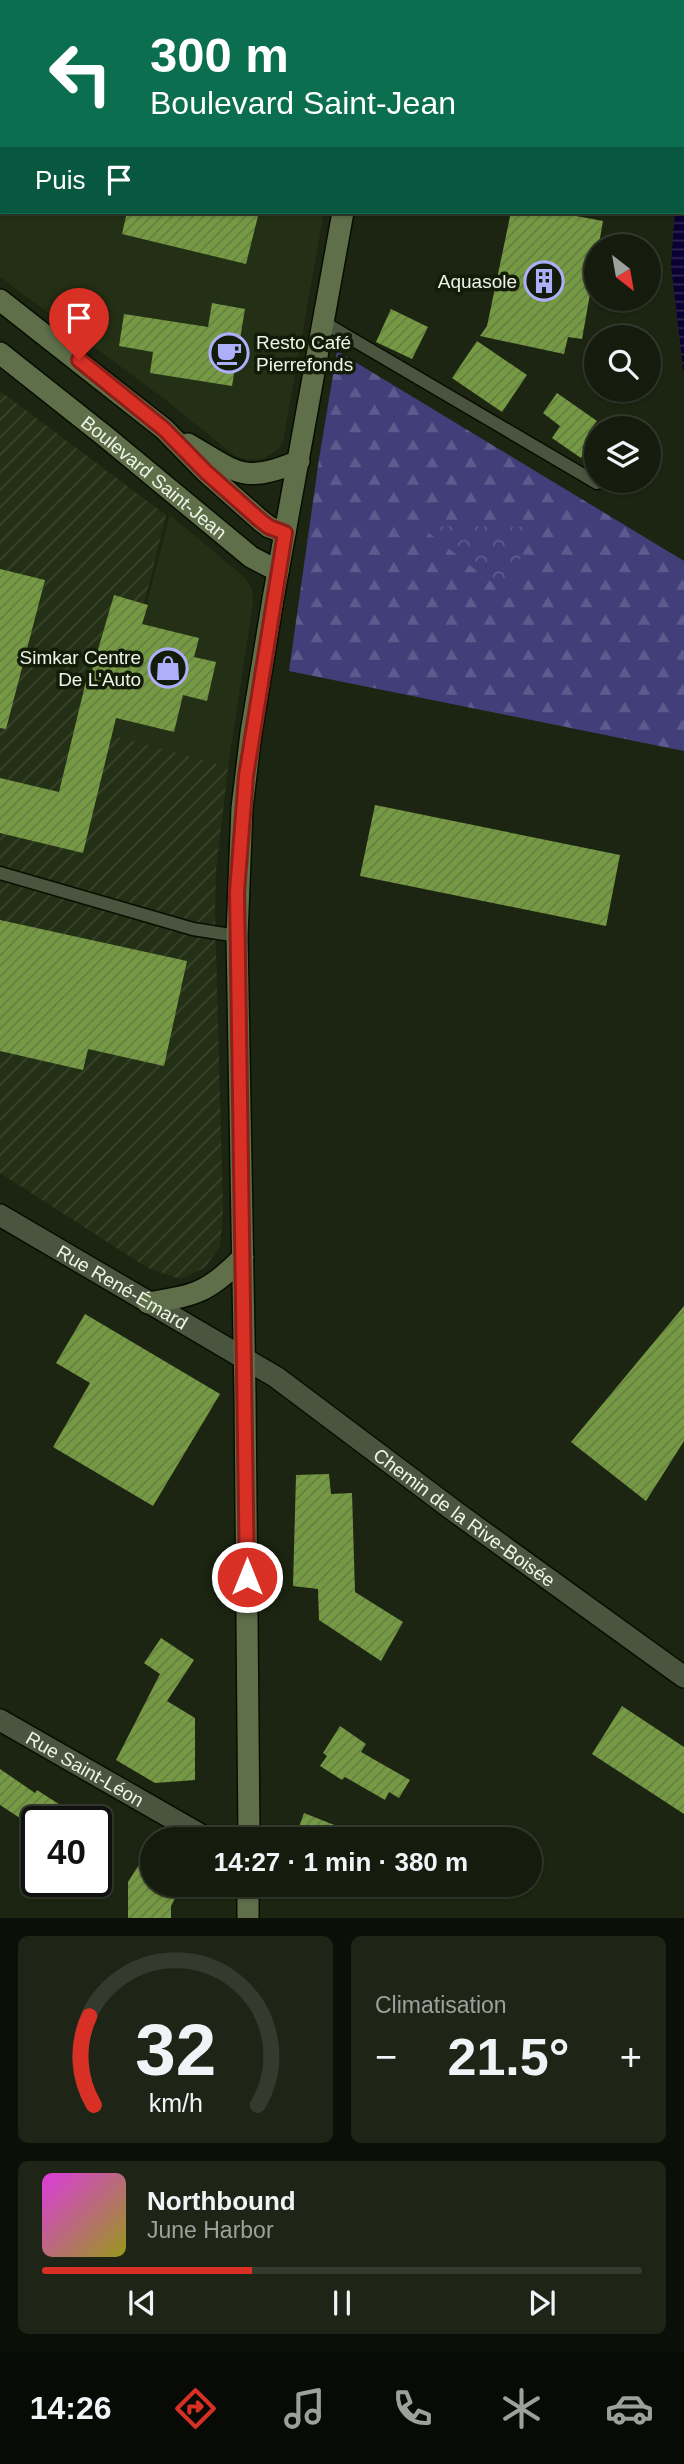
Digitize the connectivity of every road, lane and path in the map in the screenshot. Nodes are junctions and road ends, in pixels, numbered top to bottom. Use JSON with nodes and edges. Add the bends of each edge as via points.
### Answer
{"nodes":[{"id":1,"x":343,"y":214,"type":"edge"},
{"id":2,"x":0,"y":300,"type":"edge"},
{"id":3,"x":323,"y":322,"type":"junction"},
{"id":4,"x":0,"y":353,"type":"edge"},
{"id":5,"x":164,"y":429,"type":"junction"},
{"id":6,"x":299,"y":461,"type":"junction"},
{"id":7,"x":584,"y":475,"type":"edge"},
{"id":8,"x":285,"y":533,"type":"junction"},
{"id":9,"x":278,"y":571,"type":"junction"},
{"id":10,"x":0,"y":873,"type":"edge"},
{"id":11,"x":237,"y":936,"type":"junction"},
{"id":12,"x":0,"y":1215,"type":"edge"},
{"id":13,"x":243,"y":1257,"type":"junction"},
{"id":14,"x":148,"y":1303,"type":"junction"},
{"id":15,"x":244,"y":1359,"type":"junction"},
{"id":16,"x":684,"y":1677,"type":"edge"},
{"id":17,"x":0,"y":1720,"type":"edge"},
{"id":18,"x":187,"y":1827,"type":"edge"},
{"id":19,"x":249,"y":1827,"type":"edge"},
{"id":20,"x":248,"y":1897,"type":"edge"},
{"id":21,"x":248,"y":1918,"type":"edge"}],
"edges":[{"from":1,"to":3,"type":"street"},
{"from":2,"to":5,"type":"street","name":"Boulevard Saint-Jean"},
{"from":3,"to":6,"type":"street"},
{"from":3,"to":7,"type":"lane"},
{"from":4,"to":9,"type":"street","name":"Boulevard Saint-Jean","via":[[251,557]]},
{"from":5,"to":6,"type":"street","via":[[241,472],[263,474]]},
{"from":5,"to":8,"type":"street","name":"Boulevard Saint-Jean","via":[[260,520]]},
{"from":6,"to":8,"type":"street"},
{"from":8,"to":9,"type":"street"},
{"from":9,"to":11,"type":"street","via":[[246,776]]},
{"from":10,"to":11,"type":"lane","via":[[192,929]]},
{"from":11,"to":13,"type":"street"},
{"from":12,"to":14,"type":"street","name":"Rue René-Émard"},
{"from":13,"to":14,"type":"street","via":[[202,1292]]},
{"from":13,"to":15,"type":"street"},
{"from":14,"to":15,"type":"street","name":"Rue René-Émard"},
{"from":15,"to":16,"type":"street","name":"Chemin de la Rive-Boisée","via":[[321,1409]]},
{"from":15,"to":19,"type":"street"},
{"from":17,"to":18,"type":"street","name":"Rue Saint-Léon"},
{"from":20,"to":21,"type":"street"}]}
